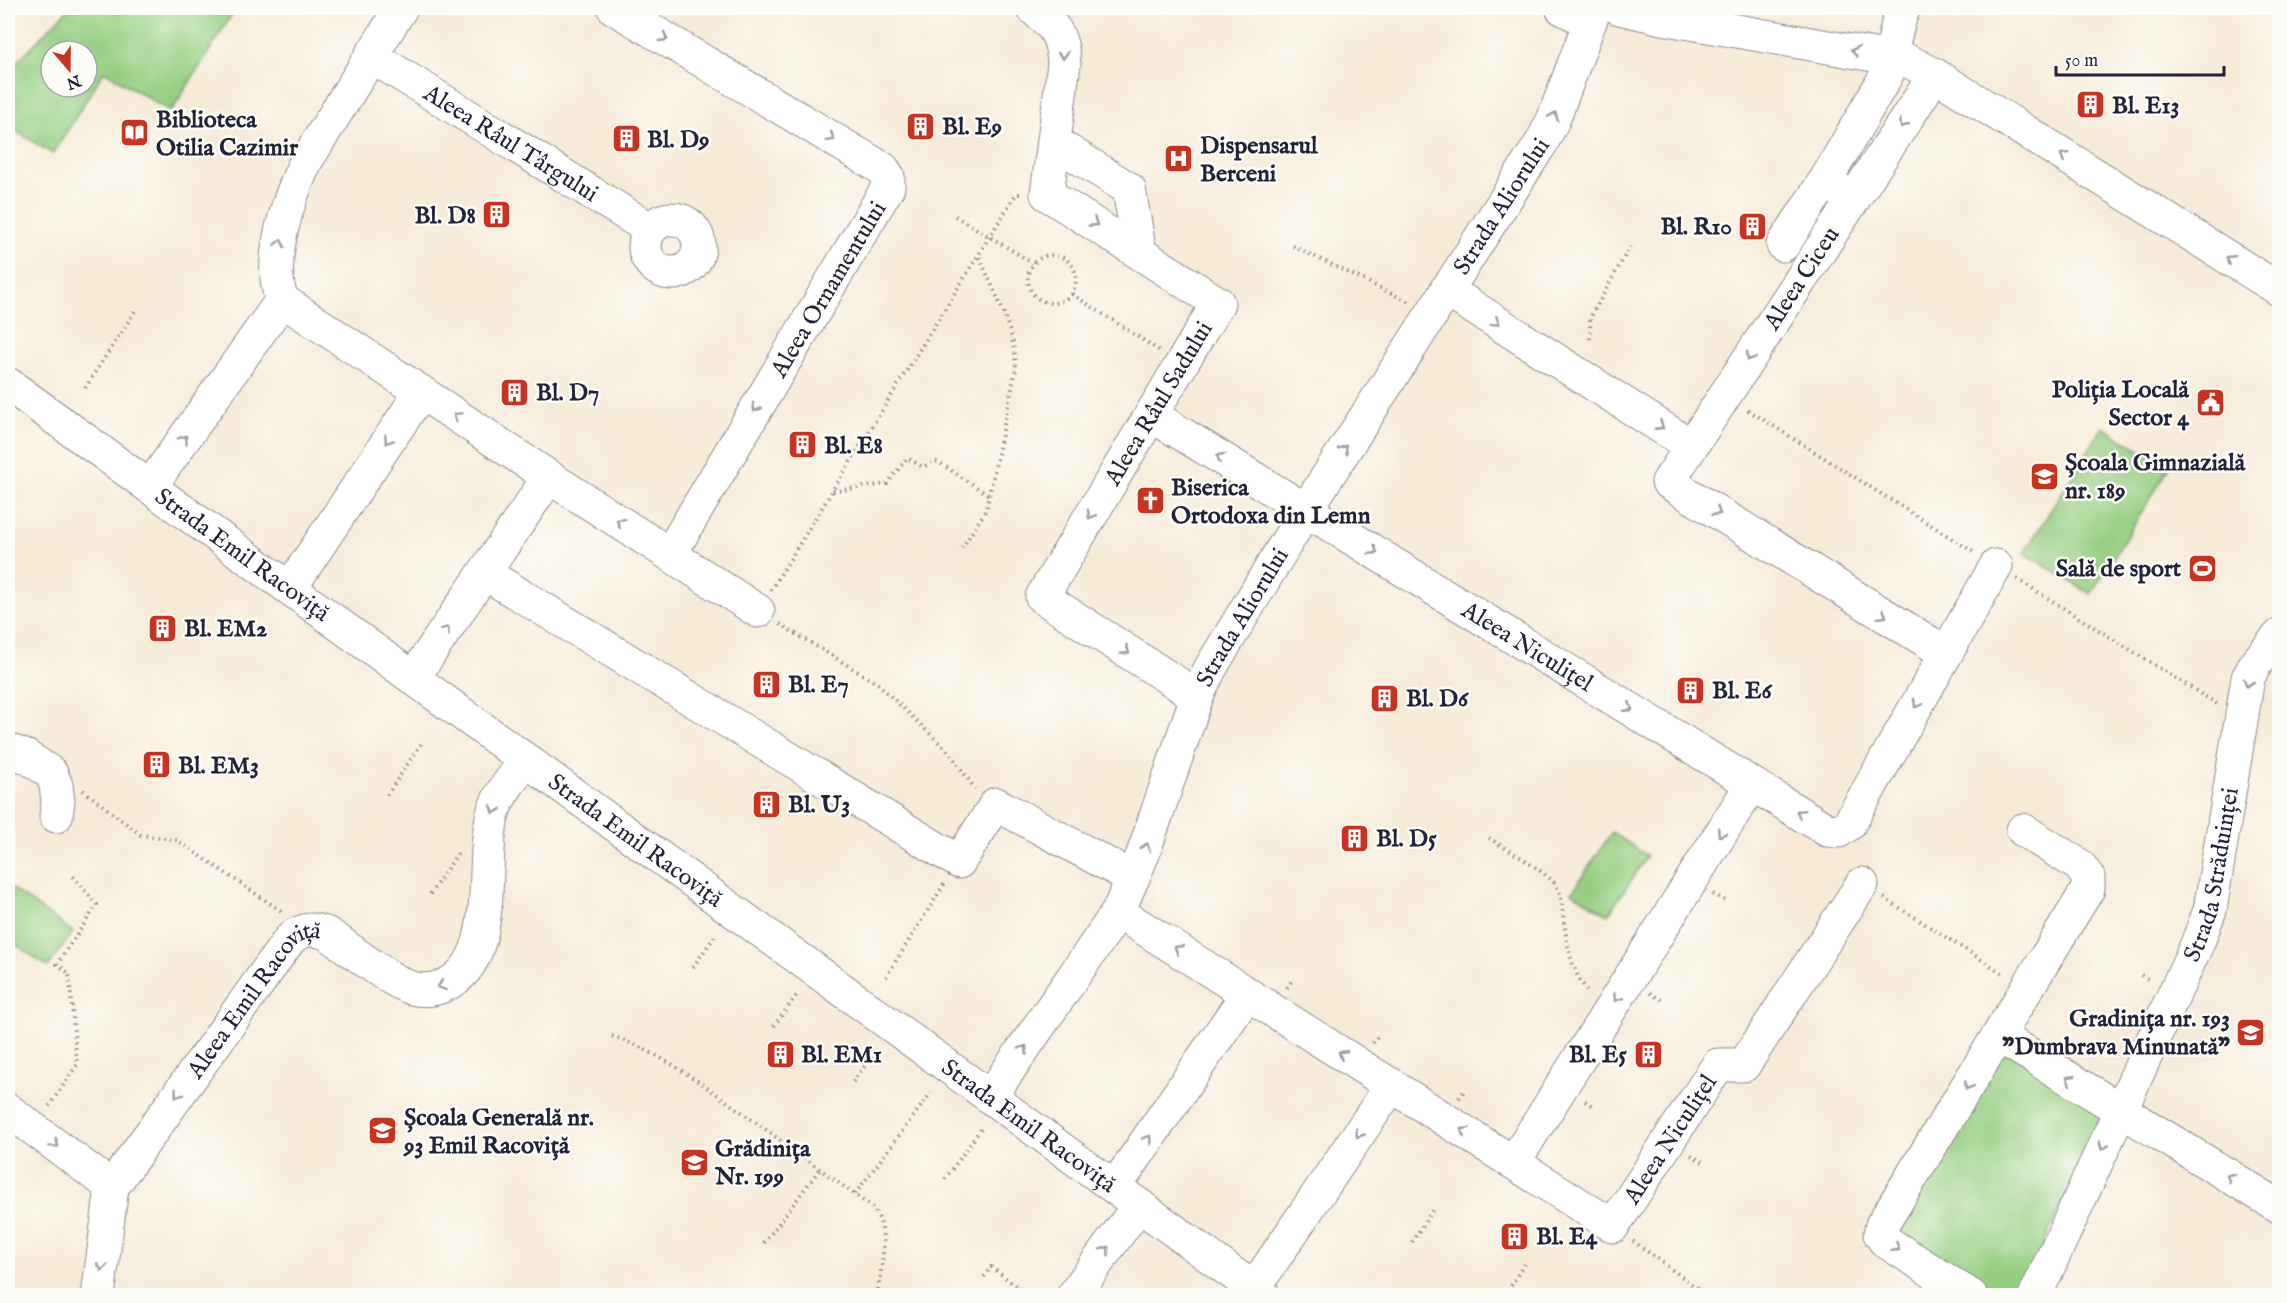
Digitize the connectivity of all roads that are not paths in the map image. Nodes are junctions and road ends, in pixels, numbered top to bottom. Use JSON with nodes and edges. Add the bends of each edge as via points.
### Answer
{"nodes":[{"id":1,"x":401,"y":8,"type":"edge"},
{"id":2,"x":614,"y":8,"type":"edge"},
{"id":3,"x":1033,"y":8,"type":"edge"},
{"id":4,"x":1619,"y":8,"type":"edge"},
{"id":5,"x":1904,"y":8,"type":"edge"},
{"id":6,"x":1582,"y":12,"type":"edge"},
{"id":7,"x":371,"y":56,"type":"junction"},
{"id":8,"x":1893,"y":57,"type":"junction"},
{"id":9,"x":1935,"y":75,"type":"junction"},
{"id":10,"x":1054,"y":142,"type":"junction"},
{"id":11,"x":1828,"y":176,"type":"junction"},
{"id":12,"x":1853,"y":200,"type":"junction"},
{"id":13,"x":650,"y":229,"type":"dead end"},
{"id":14,"x":1783,"y":245,"type":"dead end"},
{"id":15,"x":1140,"y":253,"type":"junction"},
{"id":16,"x":2280,"y":290,"type":"edge"},
{"id":17,"x":282,"y":300,"type":"junction"},
{"id":18,"x":1439,"y":301,"type":"junction"},
{"id":19,"x":8,"y":384,"type":"edge"},
{"id":20,"x":421,"y":392,"type":"junction"},
{"id":21,"x":1151,"y":415,"type":"junction"},
{"id":22,"x":1691,"y":446,"type":"junction"},
{"id":23,"x":549,"y":477,"type":"junction"},
{"id":24,"x":150,"y":487,"type":"junction"},
{"id":25,"x":1306,"y":510,"type":"junction"},
{"id":26,"x":670,"y":554,"type":"junction"},
{"id":27,"x":1996,"y":566,"type":"dead end"},
{"id":28,"x":484,"y":573,"type":"junction"},
{"id":29,"x":290,"y":588,"type":"junction"},
{"id":30,"x":758,"y":611,"type":"road end"},
{"id":31,"x":2280,"y":635,"type":"edge"},
{"id":32,"x":1946,"y":653,"type":"junction"},
{"id":33,"x":413,"y":678,"type":"junction"},
{"id":34,"x":1197,"y":696,"type":"junction"},
{"id":35,"x":8,"y":750,"type":"edge"},
{"id":36,"x":526,"y":760,"type":"junction"},
{"id":37,"x":1752,"y":784,"type":"junction"},
{"id":38,"x":56,"y":816,"type":"dead end"},
{"id":39,"x":2023,"y":830,"type":"dead end"},
{"id":40,"x":1133,"y":878,"type":"junction"},
{"id":41,"x":1862,"y":884,"type":"road end"},
{"id":42,"x":1118,"y":912,"type":"junction"},
{"id":43,"x":1247,"y":994,"type":"junction"},
{"id":44,"x":1999,"y":1036,"type":"junction"},
{"id":45,"x":1392,"y":1085,"type":"junction"},
{"id":46,"x":990,"y":1097,"type":"junction"},
{"id":47,"x":2120,"y":1110,"type":"junction"},
{"id":48,"x":20,"y":1119,"type":"edge"},
{"id":49,"x":1514,"y":1162,"type":"junction"},
{"id":50,"x":112,"y":1187,"type":"junction"},
{"id":51,"x":1127,"y":1196,"type":"junction"},
{"id":52,"x":2280,"y":1207,"type":"edge"},
{"id":53,"x":1259,"y":1292,"type":"edge"},
{"id":54,"x":98,"y":1296,"type":"edge"},
{"id":55,"x":1073,"y":1296,"type":"edge"},
{"id":56,"x":1971,"y":1296,"type":"edge"},
{"id":57,"x":2035,"y":1296,"type":"edge"}],
"edges":[{"from":1,"to":7,"type":"street"},
{"from":2,"to":26,"type":"street","name":"Aleea Ornamentului","one_way":true,"via":[[883,169],[888,176],[888,187]]},
{"from":3,"to":10,"type":"street","one_way":true,"via":[[1055,29],[1063,44]]},
{"from":8,"to":4,"type":"street","one_way":true},
{"from":5,"to":8,"type":"street"},
{"from":18,"to":6,"type":"street","name":"Strada Aliorului","one_way":true,"via":[[1553,120]]},
{"from":7,"to":13,"type":"street","name":"Aleea Râul Târgului"},
{"from":17,"to":7,"type":"street","one_way":true,"via":[[276,263],[295,186],[306,161]]},
{"from":8,"to":9,"type":"street"},
{"from":8,"to":11,"type":"street","via":[[1878,93]]},
{"from":9,"to":12,"type":"street","name":"Aleea Ciceu","one_way":true},
{"from":16,"to":9,"type":"street","one_way":true},
{"from":10,"to":15,"type":"street","via":[[1129,189]]},
{"from":10,"to":15,"type":"street","name":"Aleea Râul Sadului","one_way":true,"via":[[1047,194]]},
{"from":11,"to":12,"type":"street","via":[[1837,189]]},
{"from":11,"to":14,"type":"street"},
{"from":12,"to":22,"type":"street","name":"Aleea Ciceu","one_way":true},
{"from":15,"to":21,"type":"street","name":"Aleea Râul Sadului","via":[[1218,303]]},
{"from":17,"to":20,"type":"street"},
{"from":24,"to":17,"type":"street","one_way":true},
{"from":18,"to":22,"type":"street","one_way":true},
{"from":25,"to":18,"type":"street","name":"Strada Aliorului","one_way":true},
{"from":19,"to":24,"type":"street","name":"Strada Emil Racoviță"},
{"from":23,"to":20,"type":"street","one_way":true},
{"from":20,"to":29,"type":"street","one_way":true},
{"from":25,"to":21,"type":"street","name":"Aleea Niculițel","one_way":true},
{"from":21,"to":34,"type":"street","name":"Aleea Râul Sadului","one_way":true,"via":[[1042,597]]},
{"from":22,"to":32,"type":"street","name":"Aleea Ciceu","one_way":true,"via":[[1668,482]]},
{"from":26,"to":23,"type":"street","one_way":true},
{"from":23,"to":28,"type":"street"},
{"from":24,"to":29,"type":"street","name":"Strada Emil Racoviță"},
{"from":25,"to":34,"type":"street","name":"Strada Aliorului"},
{"from":25,"to":37,"type":"street","name":"Aleea Niculițel","one_way":true},
{"from":26,"to":30,"type":"street"},
{"from":27,"to":32,"type":"street","name":"Aleea Niculițel"},
{"from":33,"to":28,"type":"street","one_way":true},
{"from":28,"to":40,"type":"street","via":[[958,862],[996,804]]},
{"from":29,"to":33,"type":"street","name":"Strada Emil Racoviță"},
{"from":31,"to":47,"type":"street","name":"Strada Străduinței","one_way":true,"via":[[2248,678],[2210,910]]},
{"from":32,"to":37,"type":"street","name":"Aleea Niculițel","one_way":true,"via":[[1849,824],[1839,831],[1827,830]]},
{"from":33,"to":36,"type":"street","name":"Strada Emil Racoviță"},
{"from":40,"to":34,"type":"street","name":"Strada Aliorului","one_way":true},
{"from":35,"to":38,"type":"street","via":[[51,773],[58,801]]},
{"from":36,"to":46,"type":"street","name":"Strada Emil Racoviță"},
{"from":36,"to":50,"type":"street","name":"Aleea Emil Racoviță","one_way":true,"via":[[495,809],[481,934],[471,962],[454,981],[430,990],[411,988],[327,934],[308,929],[298,933]]},
{"from":37,"to":49,"type":"street","one_way":true},
{"from":39,"to":44,"type":"street","via":[[2079,865],[2088,877],[2088,889]]},
{"from":40,"to":42,"type":"street","name":"Strada Aliorului"},
{"from":41,"to":49,"type":"street","name":"Aleea Niculițel","via":[[1744,1065],[1718,1065],[1613,1226]]},
{"from":43,"to":42,"type":"street","name":"Aleea Niculițel","one_way":true},
{"from":46,"to":42,"type":"street","name":"Strada Aliorului","one_way":true},
{"from":45,"to":43,"type":"street","name":"Aleea Niculițel","one_way":true},
{"from":51,"to":43,"type":"street","one_way":true},
{"from":47,"to":44,"type":"street","one_way":true},
{"from":44,"to":56,"type":"street","one_way":true,"via":[[1880,1234]]},
{"from":49,"to":45,"type":"street","name":"Aleea Niculițel","one_way":true},
{"from":45,"to":53,"type":"street","one_way":true},
{"from":46,"to":51,"type":"street","name":"Strada Emil Racoviță"},
{"from":52,"to":47,"type":"street","one_way":true},
{"from":47,"to":57,"type":"street","name":"Strada Străduinței","one_way":true},
{"from":48,"to":50,"type":"street","one_way":true},
{"from":50,"to":54,"type":"street","name":"Aleea Emil Racoviță","one_way":true},
{"from":51,"to":53,"type":"street","name":"Strada Emil Racoviță"},
{"from":55,"to":51,"type":"street","one_way":true}]}
